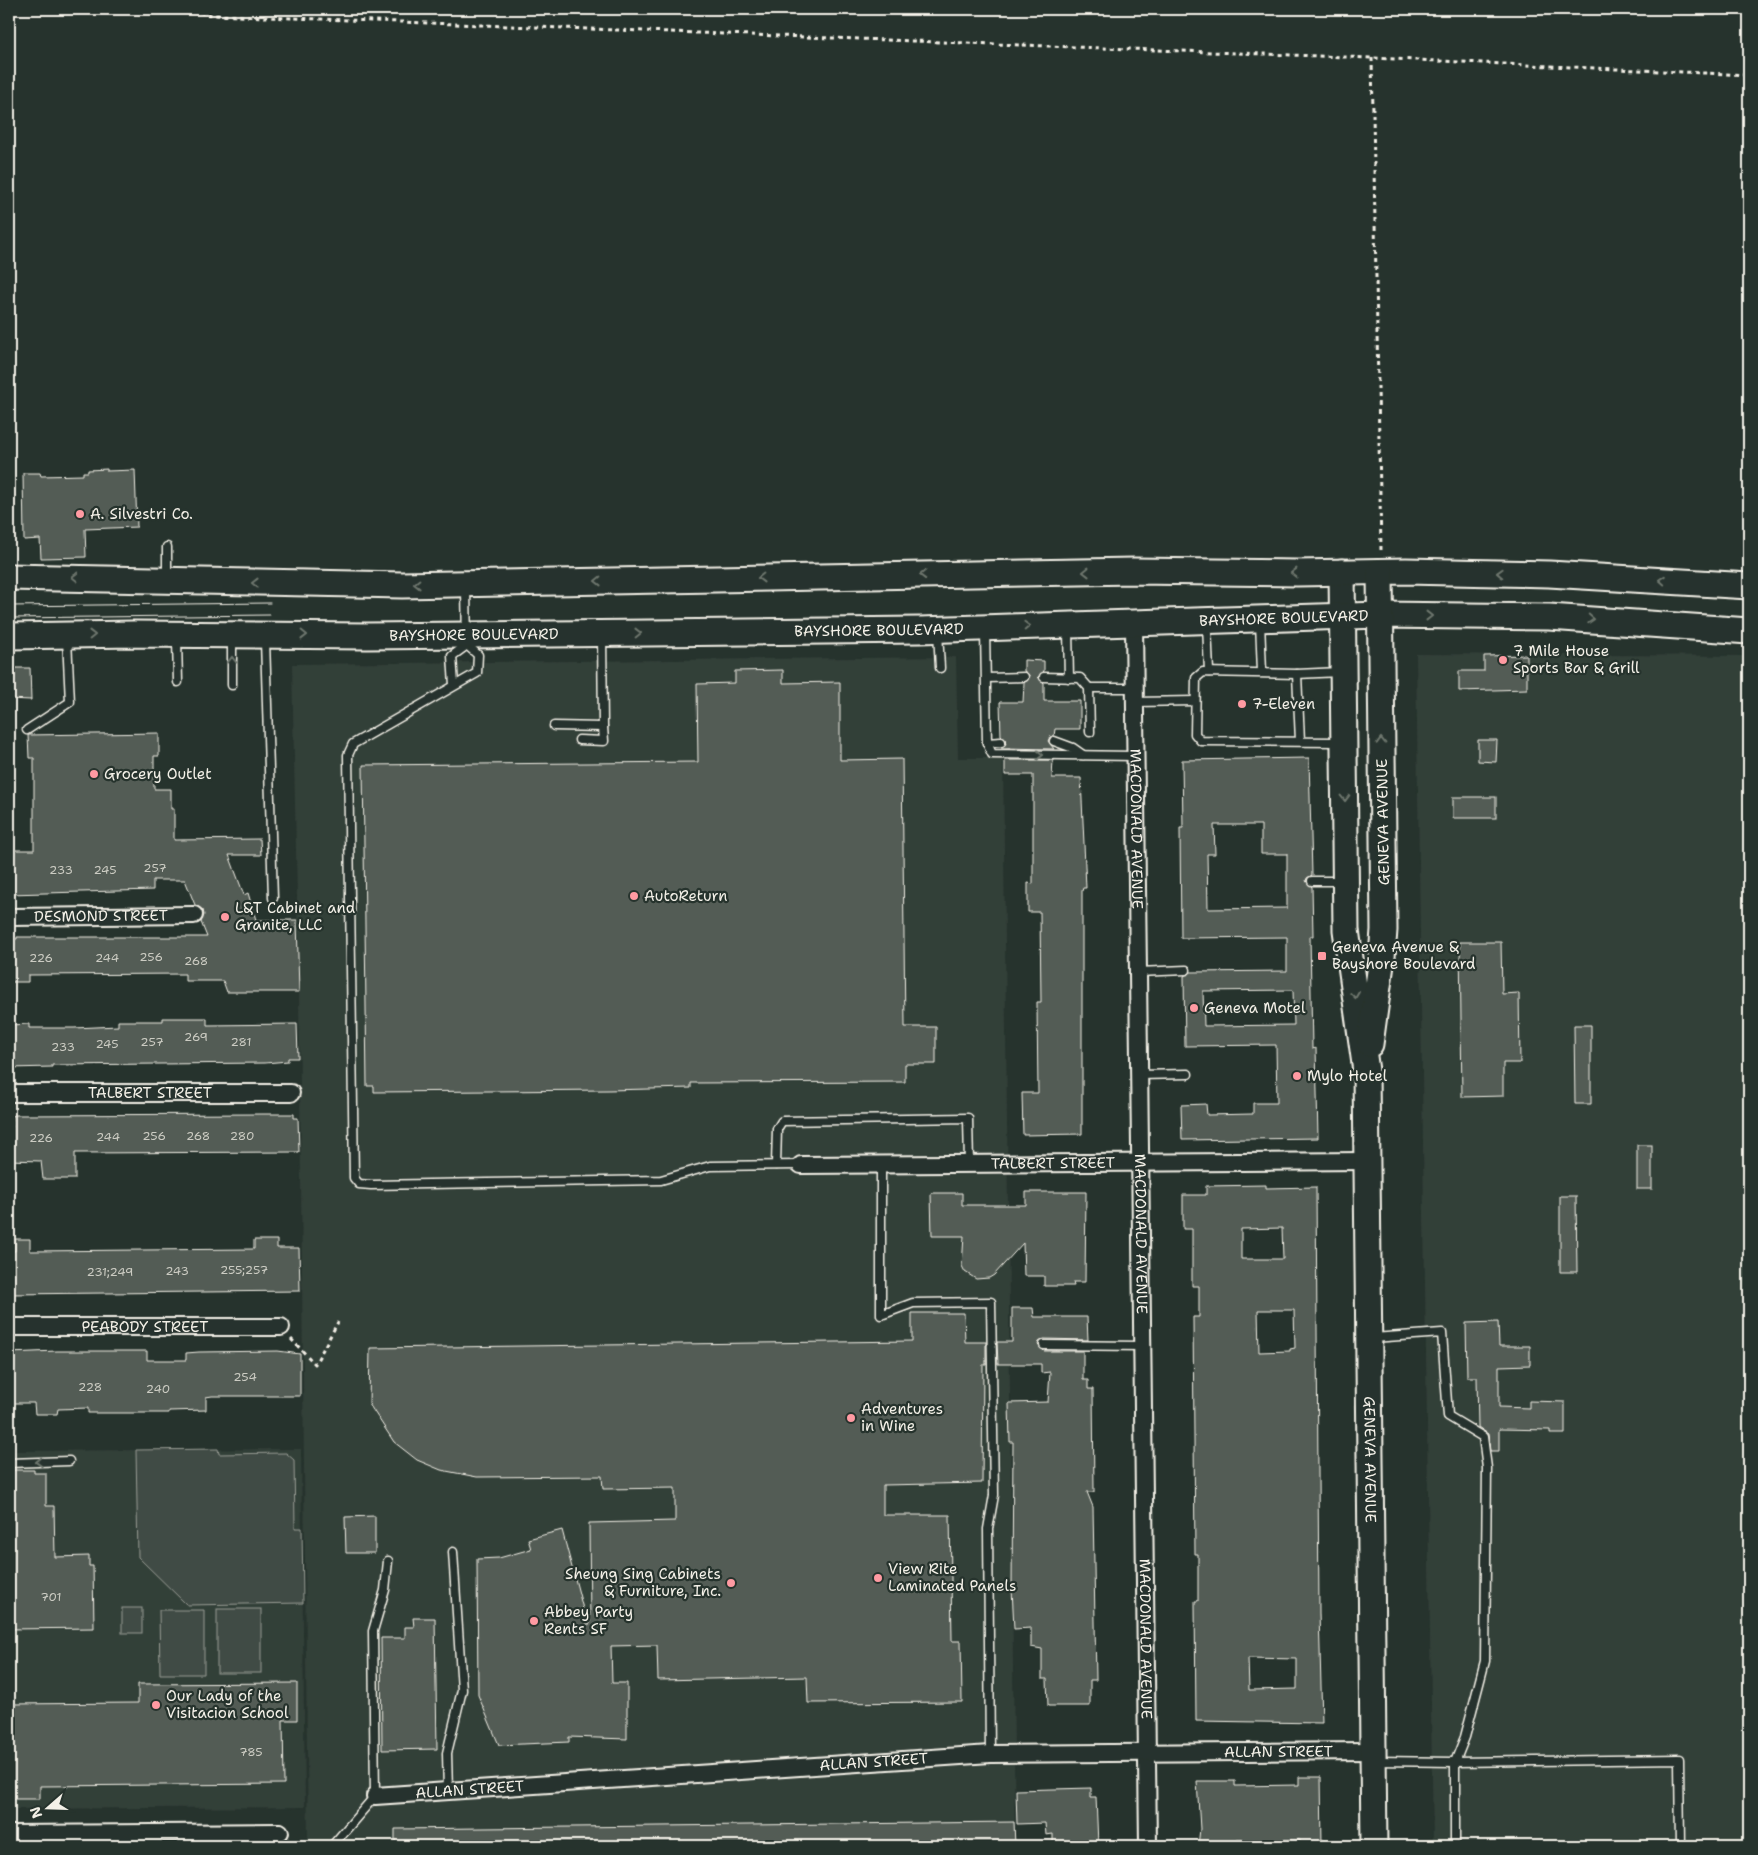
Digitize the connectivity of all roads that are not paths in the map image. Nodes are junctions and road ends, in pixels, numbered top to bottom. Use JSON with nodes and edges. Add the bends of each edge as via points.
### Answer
{"nodes":[{"id":1,"x":167,"y":547,"type":"dead end"},
{"id":2,"x":1342,"y":572,"type":"junction"},
{"id":3,"x":1380,"y":572,"type":"junction"},
{"id":4,"x":9,"y":577,"type":"edge"},
{"id":5,"x":167,"y":580,"type":"junction"},
{"id":6,"x":466,"y":584,"type":"junction"},
{"id":7,"x":1749,"y":586,"type":"edge"},
{"id":8,"x":1380,"y":616,"type":"junction"},
{"id":9,"x":1342,"y":617,"type":"junction"},
{"id":10,"x":1260,"y":619,"type":"junction"},
{"id":11,"x":1207,"y":620,"type":"junction"},
{"id":12,"x":1134,"y":623,"type":"junction"},
{"id":13,"x":1068,"y":625,"type":"junction"},
{"id":14,"x":985,"y":628,"type":"junction"},
{"id":15,"x":938,"y":630,"type":"junction"},
{"id":16,"x":1749,"y":630,"type":"edge"},
{"id":17,"x":177,"y":634,"type":"junction"},
{"id":18,"x":602,"y":634,"type":"junction"},
{"id":19,"x":66,"y":635,"type":"junction"},
{"id":20,"x":232,"y":635,"type":"junction"},
{"id":21,"x":265,"y":635,"type":"junction"},
{"id":22,"x":9,"y":636,"type":"edge"},
{"id":23,"x":467,"y":640,"type":"junction"},
{"id":24,"x":940,"y":668,"type":"dead end"},
{"id":25,"x":1209,"y":672,"type":"junction"},
{"id":26,"x":1262,"y":672,"type":"junction"},
{"id":27,"x":1344,"y":672,"type":"junction"},
{"id":28,"x":1297,"y":674,"type":"junction"},
{"id":29,"x":1024,"y":677,"type":"dead end"},
{"id":30,"x":1044,"y":677,"type":"dead end"},
{"id":31,"x":986,"y":678,"type":"junction"},
{"id":32,"x":1069,"y":678,"type":"junction"},
{"id":33,"x":178,"y":682,"type":"dead end"},
{"id":34,"x":232,"y":685,"type":"dead end"},
{"id":35,"x":454,"y":685,"type":"junction"},
{"id":36,"x":1089,"y":688,"type":"junction"},
{"id":37,"x":1135,"y":695,"type":"junction"},
{"id":38,"x":1195,"y":701,"type":"junction"},
{"id":39,"x":554,"y":726,"type":"dead end"},
{"id":40,"x":603,"y":727,"type":"junction"},
{"id":41,"x":26,"y":730,"type":"dead end"},
{"id":42,"x":1090,"y":732,"type":"dead end"},
{"id":43,"x":579,"y":740,"type":"dead end"},
{"id":44,"x":1054,"y":741,"type":"dead end"},
{"id":45,"x":1300,"y":741,"type":"junction"},
{"id":46,"x":1001,"y":742,"type":"dead end"},
{"id":47,"x":1344,"y":742,"type":"junction"},
{"id":48,"x":987,"y":743,"type":"junction"},
{"id":49,"x":1083,"y":755,"type":"junction"},
{"id":50,"x":1135,"y":756,"type":"junction"},
{"id":51,"x":1312,"y":881,"type":"dead end"},
{"id":52,"x":1346,"y":881,"type":"junction"},
{"id":53,"x":273,"y":898,"type":"dead end"},
{"id":54,"x":194,"y":915,"type":"dead end"},
{"id":55,"x":9,"y":917,"type":"edge"},
{"id":56,"x":1186,"y":970,"type":"dead end"},
{"id":57,"x":1138,"y":972,"type":"junction"},
{"id":58,"x":1366,"y":1071,"type":"junction"},
{"id":59,"x":1188,"y":1074,"type":"dead end"},
{"id":60,"x":1139,"y":1075,"type":"junction"},
{"id":61,"x":9,"y":1093,"type":"edge"},
{"id":62,"x":291,"y":1093,"type":"dead end"},
{"id":63,"x":1367,"y":1161,"type":"junction"},
{"id":64,"x":1140,"y":1163,"type":"junction"},
{"id":65,"x":881,"y":1164,"type":"junction"},
{"id":66,"x":969,"y":1164,"type":"junction"},
{"id":67,"x":776,"y":1165,"type":"junction"},
{"id":68,"x":801,"y":1165,"type":"joint"},
{"id":69,"x":9,"y":1327,"type":"edge"},
{"id":70,"x":281,"y":1327,"type":"road end"},
{"id":71,"x":1369,"y":1339,"type":"junction"},
{"id":72,"x":1044,"y":1345,"type":"dead end"},
{"id":73,"x":1142,"y":1346,"type":"junction"},
{"id":74,"x":69,"y":1460,"type":"dead end"},
{"id":75,"x":9,"y":1463,"type":"edge"},
{"id":76,"x":453,"y":1552,"type":"dead end"},
{"id":77,"x":388,"y":1561,"type":"dead end"},
{"id":78,"x":1147,"y":1753,"type":"junction"},
{"id":79,"x":990,"y":1754,"type":"junction"},
{"id":80,"x":1373,"y":1756,"type":"junction"},
{"id":81,"x":1455,"y":1762,"type":"junction"},
{"id":82,"x":448,"y":1791,"type":"junction"},
{"id":83,"x":374,"y":1796,"type":"junction"},
{"id":84,"x":280,"y":1832,"type":"dead end"},
{"id":85,"x":9,"y":1834,"type":"edge"},
{"id":86,"x":332,"y":1846,"type":"edge"},
{"id":87,"x":1148,"y":1846,"type":"edge"},
{"id":88,"x":1374,"y":1846,"type":"edge"},
{"id":89,"x":1455,"y":1846,"type":"edge"},
{"id":90,"x":1680,"y":1846,"type":"edge"}],
"edges":[{"from":1,"to":5,"type":"lane"},
{"from":2,"to":3,"type":"main road"},
{"from":2,"to":6,"type":"main road","one_way":true,"via":[[1134,572]]},
{"from":2,"to":9,"type":"main road","name":"GENEVA AVENUE"},
{"from":7,"to":3,"type":"main road","one_way":true,"via":[[1549,574]]},
{"from":3,"to":8,"type":"main road","name":"GENEVA AVENUE"},
{"from":5,"to":4,"type":"main road","one_way":true},
{"from":6,"to":5,"type":"main road","one_way":true},
{"from":6,"to":23,"type":"lane"},
{"from":8,"to":9,"type":"main road","name":"BAYSHORE BOULEVARD"},
{"from":8,"to":16,"type":"main road","name":"BAYSHORE BOULEVARD","one_way":true,"via":[[1549,617]]},
{"from":58,"to":8,"type":"main road","name":"GENEVA AVENUE","one_way":true,"via":[[1384,930]]},
{"from":9,"to":10,"type":"main road","name":"BAYSHORE BOULEVARD"},
{"from":9,"to":27,"type":"main road","name":"GENEVA AVENUE"},
{"from":10,"to":11,"type":"main road","name":"BAYSHORE BOULEVARD"},
{"from":10,"to":26,"type":"lane"},
{"from":11,"to":12,"type":"main road","name":"BAYSHORE BOULEVARD"},
{"from":11,"to":25,"type":"lane"},
{"from":12,"to":13,"type":"main road","name":"BAYSHORE BOULEVARD"},
{"from":12,"to":37,"type":"street","name":"MACDONALD AVENUE"},
{"from":14,"to":13,"type":"main road","name":"BAYSHORE BOULEVARD","one_way":true},
{"from":13,"to":32,"type":"lane"},
{"from":14,"to":15,"type":"main road","name":"BAYSHORE BOULEVARD"},
{"from":14,"to":31,"type":"lane"},
{"from":18,"to":15,"type":"main road","name":"BAYSHORE BOULEVARD","one_way":true},
{"from":15,"to":24,"type":"lane"},
{"from":19,"to":17,"type":"main road","name":"BAYSHORE BOULEVARD","one_way":true},
{"from":17,"to":20,"type":"main road","name":"BAYSHORE BOULEVARD"},
{"from":17,"to":33,"type":"lane"},
{"from":18,"to":23,"type":"main road","name":"BAYSHORE BOULEVARD"},
{"from":18,"to":40,"type":"lane"},
{"from":19,"to":22,"type":"main road","name":"BAYSHORE BOULEVARD"},
{"from":19,"to":41,"type":"lane","via":[[70,702]]},
{"from":20,"to":21,"type":"main road","name":"BAYSHORE BOULEVARD"},
{"from":34,"to":20,"type":"lane","one_way":true},
{"from":21,"to":23,"type":"main road","name":"BAYSHORE BOULEVARD","one_way":true},
{"from":21,"to":53,"type":"lane"},
{"from":23,"to":35,"type":"lane","via":[[452,656]]},
{"from":23,"to":35,"type":"lane","via":[[478,655],[477,673]]},
{"from":25,"to":26,"type":"lane"},
{"from":25,"to":38,"type":"lane","via":[[1203,672],[1196,678]]},
{"from":26,"to":28,"type":"lane"},
{"from":27,"to":28,"type":"lane"},
{"from":27,"to":47,"type":"main road","name":"GENEVA AVENUE"},
{"from":28,"to":45,"type":"lane"},
{"from":29,"to":31,"type":"lane"},
{"from":30,"to":32,"type":"lane"},
{"from":31,"to":48,"type":"lane"},
{"from":32,"to":36,"type":"lane","via":[[1080,678]]},
{"from":35,"to":67,"type":"lane","via":[[353,744],[348,755],[354,1178],[359,1184],[371,1185],[661,1180],[710,1166]]},
{"from":36,"to":37,"type":"lane"},
{"from":36,"to":42,"type":"lane"},
{"from":37,"to":38,"type":"lane"},
{"from":37,"to":50,"type":"street","name":"MACDONALD AVENUE"},
{"from":38,"to":45,"type":"lane","via":[[1195,734],[1201,741]]},
{"from":39,"to":40,"type":"lane"},
{"from":40,"to":43,"type":"lane","via":[[604,741]]},
{"from":44,"to":49,"type":"lane"},
{"from":45,"to":47,"type":"lane"},
{"from":46,"to":48,"type":"lane"},
{"from":47,"to":52,"type":"main road","name":"GENEVA AVENUE","one_way":true},
{"from":48,"to":49,"type":"lane","one_way":true,"via":[[992,754]]},
{"from":49,"to":50,"type":"lane"},
{"from":50,"to":57,"type":"street","name":"MACDONALD AVENUE"},
{"from":51,"to":52,"type":"lane"},
{"from":52,"to":58,"type":"main road","name":"GENEVA AVENUE","one_way":true,"via":[[1349,956]]},
{"from":54,"to":55,"type":"street","name":"DESMOND STREET"},
{"from":56,"to":57,"type":"lane"},
{"from":57,"to":60,"type":"street","name":"MACDONALD AVENUE"},
{"from":58,"to":63,"type":"main road","name":"GENEVA AVENUE"},
{"from":59,"to":60,"type":"lane"},
{"from":60,"to":64,"type":"street","name":"MACDONALD AVENUE"},
{"from":61,"to":62,"type":"street","name":"TALBERT STREET"},
{"from":63,"to":64,"type":"street","name":"TALBERT STREET"},
{"from":63,"to":71,"type":"main road","name":"GENEVA AVENUE"},
{"from":64,"to":66,"type":"street","name":"TALBERT STREET"},
{"from":64,"to":73,"type":"street","name":"MACDONALD AVENUE"},
{"from":65,"to":66,"type":"street","name":"TALBERT STREET"},
{"from":65,"to":68,"type":"street","name":"TALBERT STREET"},
{"from":65,"to":79,"type":"lane","via":[[882,1315],[913,1303],[991,1302],[994,1496],[988,1529]]},
{"from":66,"to":67,"type":"lane","via":[[968,1118],[782,1121],[777,1129]]},
{"from":67,"to":68,"type":"lane"},
{"from":69,"to":70,"type":"street","name":"PEABODY STREET"},
{"from":71,"to":80,"type":"main road","name":"GENEVA AVENUE"},
{"from":71,"to":81,"type":"lane","via":[[1442,1333],[1448,1416],[1483,1437],[1487,1468],[1485,1661]]},
{"from":72,"to":73,"type":"lane"},
{"from":73,"to":78,"type":"street","name":"MACDONALD AVENUE"},
{"from":74,"to":75,"type":"lane","one_way":true},
{"from":76,"to":82,"type":"lane","via":[[462,1690],[447,1753]]},
{"from":77,"to":83,"type":"lane","via":[[385,1590],[373,1631]]},
{"from":78,"to":79,"type":"street","name":"ALLAN STREET"},
{"from":78,"to":80,"type":"street","name":"ALLAN STREET"},
{"from":78,"to":87,"type":"street","name":"MACDONALD AVENUE"},
{"from":79,"to":82,"type":"street","name":"ALLAN STREET"},
{"from":80,"to":81,"type":"lane"},
{"from":80,"to":88,"type":"main road","name":"GENEVA AVENUE"},
{"from":81,"to":89,"type":"lane"},
{"from":81,"to":90,"type":"lane","via":[[1679,1759]]},
{"from":82,"to":83,"type":"street","name":"ALLAN STREET"},
{"from":83,"to":86,"type":"lane"},
{"from":84,"to":85,"type":"street"}]}
